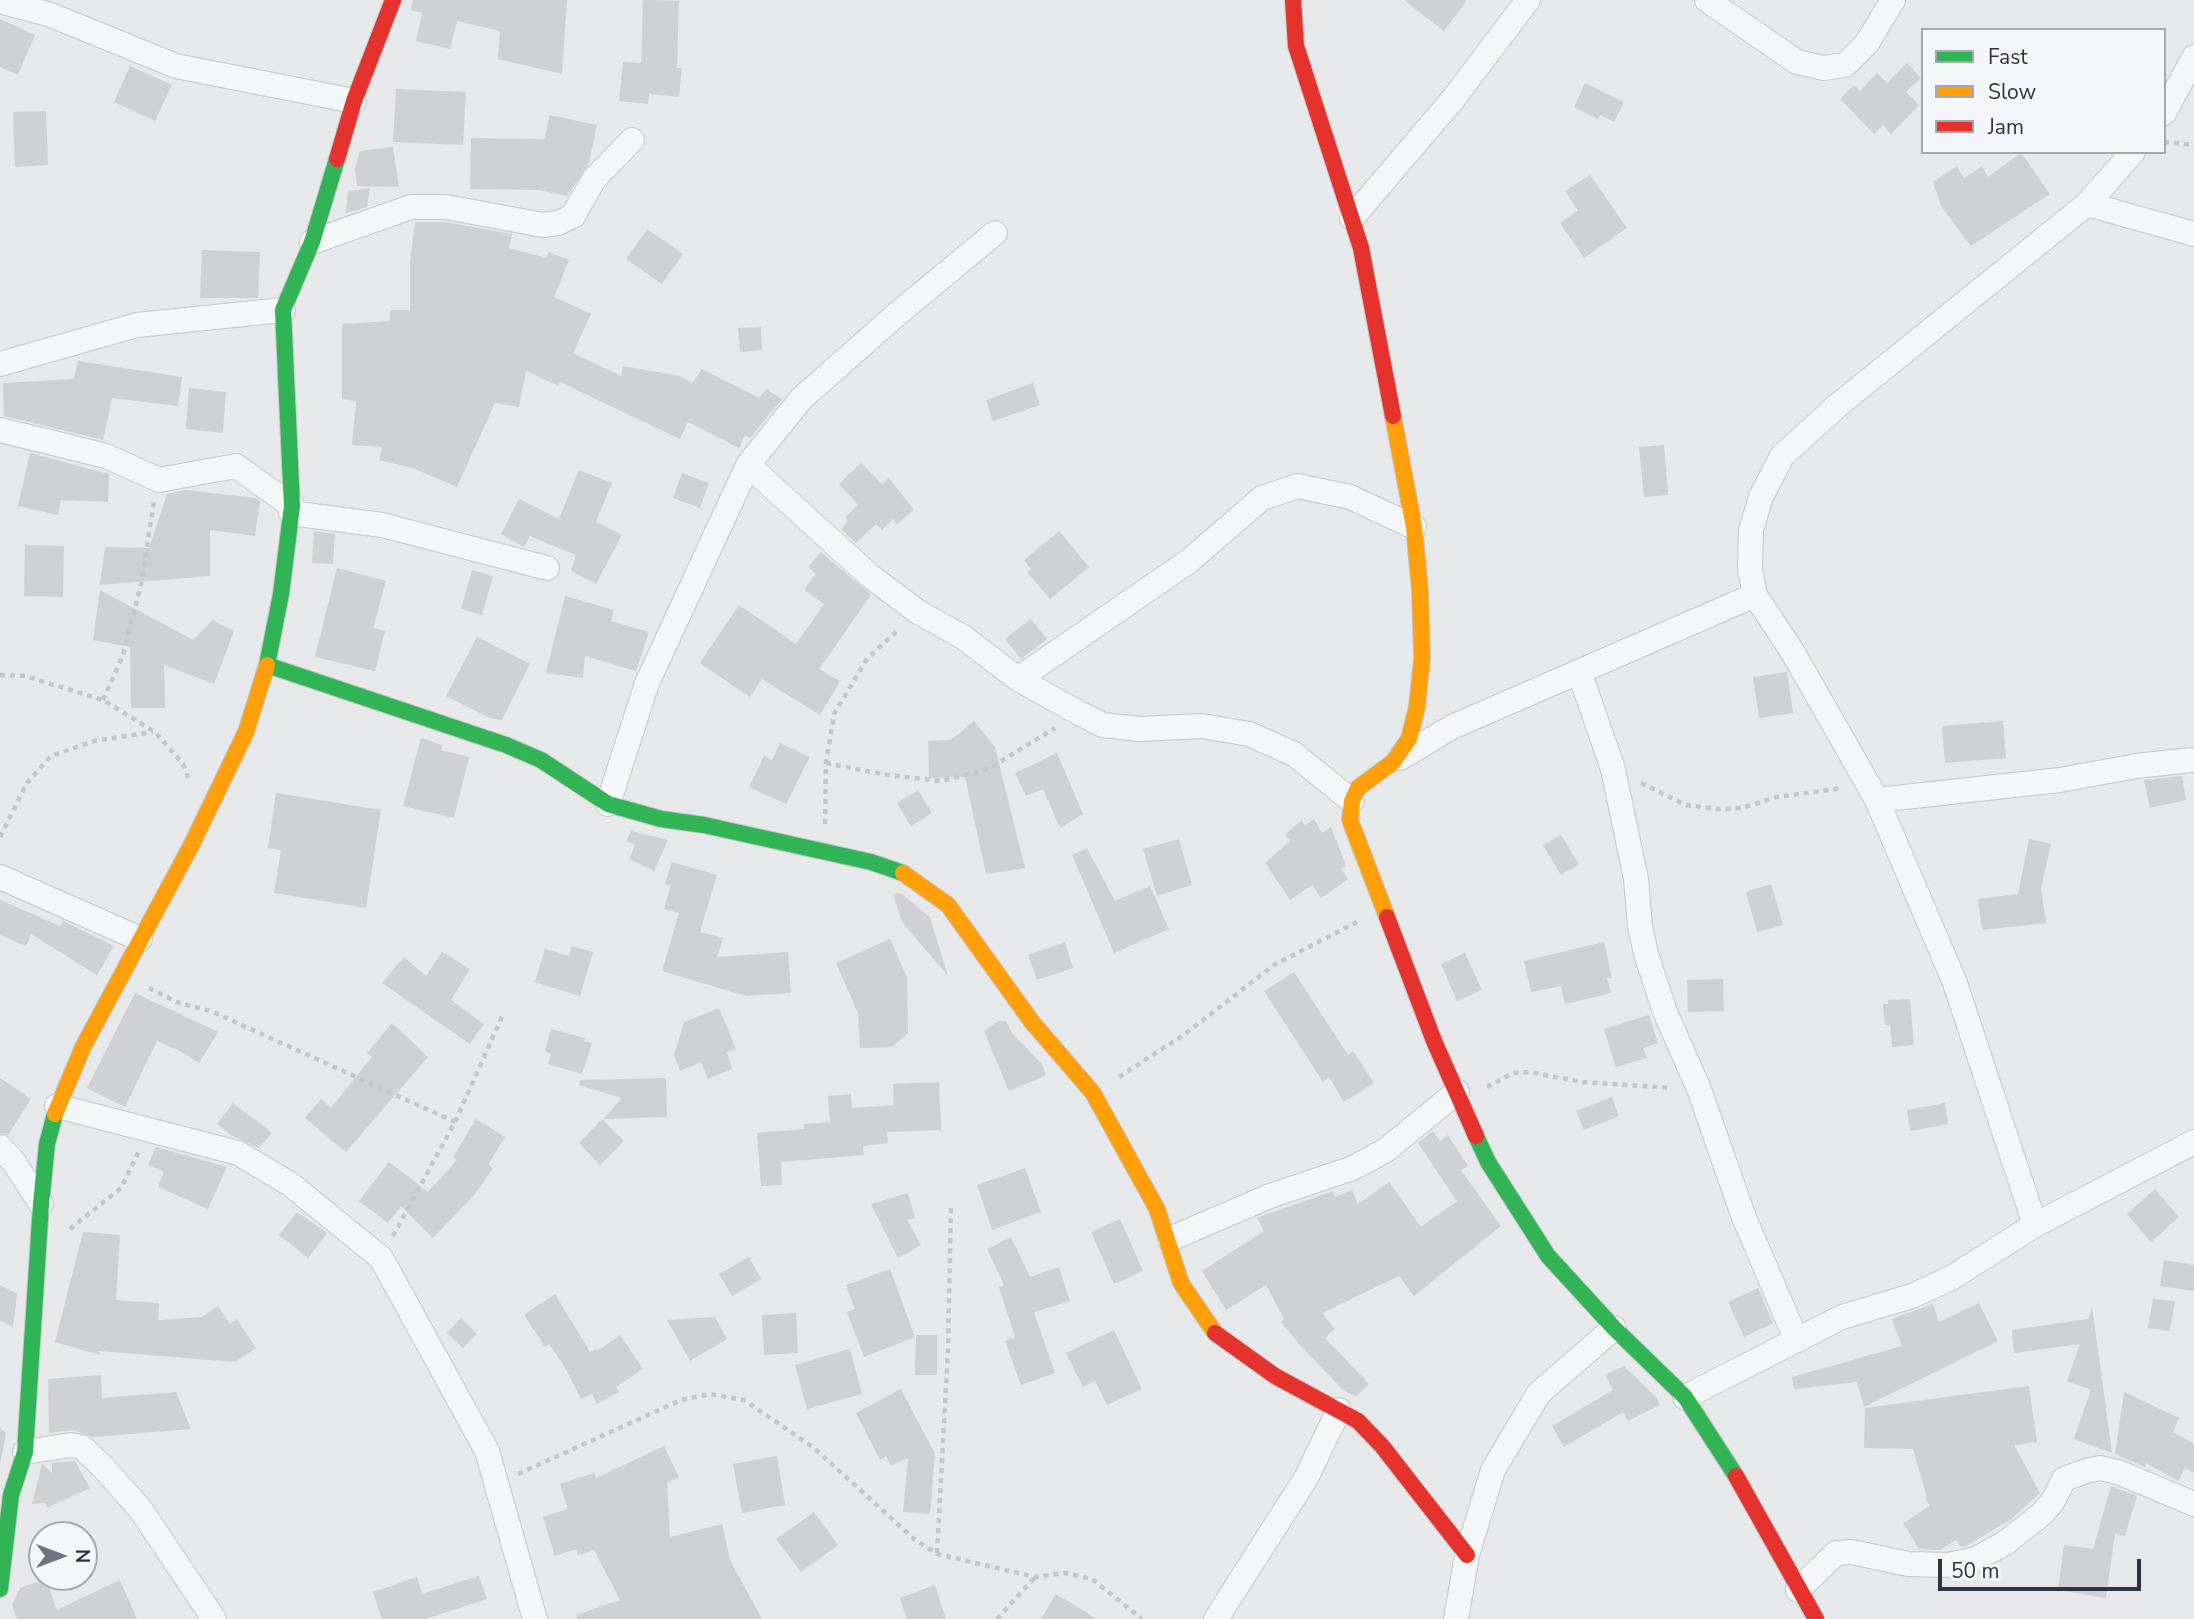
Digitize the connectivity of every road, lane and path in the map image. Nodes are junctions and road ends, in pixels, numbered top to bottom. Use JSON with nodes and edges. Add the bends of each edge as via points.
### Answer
{"nodes":[{"id":1,"x":393,"y":0,"type":"edge"},
{"id":2,"x":1293,"y":0,"type":"edge"},
{"id":3,"x":1528,"y":0,"type":"edge"},
{"id":4,"x":1707,"y":0,"type":"edge"},
{"id":5,"x":1893,"y":0,"type":"edge"},
{"id":6,"x":0,"y":1,"type":"edge"},
{"id":7,"x":2194,"y":57,"type":"edge"},
{"id":8,"x":354,"y":101,"type":"junction"},
{"id":9,"x":2166,"y":109,"type":"edge"},
{"id":10,"x":632,"y":140,"type":"dead end"},
{"id":11,"x":2166,"y":142,"type":"edge"},
{"id":12,"x":2194,"y":145,"type":"edge"},
{"id":13,"x":2131,"y":154,"type":"edge"},
{"id":14,"x":2087,"y":204,"type":"junction"},
{"id":15,"x":1352,"y":218,"type":"junction"},
{"id":16,"x":995,"y":233,"type":"dead end"},
{"id":17,"x":2194,"y":234,"type":"edge"},
{"id":18,"x":312,"y":242,"type":"junction"},
{"id":19,"x":283,"y":310,"type":"junction"},
{"id":20,"x":0,"y":364,"type":"edge"},
{"id":21,"x":0,"y":430,"type":"edge"},
{"id":22,"x":748,"y":465,"type":"junction"},
{"id":23,"x":159,"y":480,"type":"junction"},
{"id":24,"x":291,"y":509,"type":"junction"},
{"id":25,"x":1414,"y":527,"type":"junction"},
{"id":26,"x":547,"y":568,"type":"dead end"},
{"id":27,"x":1755,"y":594,"type":"junction"},
{"id":28,"x":918,"y":612,"type":"junction"},
{"id":29,"x":267,"y":665,"type":"junction"},
{"id":30,"x":1579,"y":671,"type":"junction"},
{"id":31,"x":0,"y":674,"type":"edge"},
{"id":32,"x":1018,"y":679,"type":"junction"},
{"id":33,"x":103,"y":700,"type":"junction"},
{"id":34,"x":1079,"y":713,"type":"junction"},
{"id":35,"x":155,"y":732,"type":"junction"},
{"id":36,"x":2192,"y":760,"type":"dead end"},
{"id":37,"x":826,"y":762,"type":"junction"},
{"id":38,"x":1393,"y":762,"type":"junction"},
{"id":39,"x":1614,"y":769,"type":"junction"},
{"id":40,"x":1872,"y":793,"type":"junction"},
{"id":41,"x":1352,"y":801,"type":"junction"},
{"id":42,"x":608,"y":804,"type":"junction"},
{"id":43,"x":204,"y":816,"type":"junction"},
{"id":44,"x":0,"y":838,"type":"edge"},
{"id":45,"x":828,"y":853,"type":"junction"},
{"id":46,"x":0,"y":877,"type":"edge"},
{"id":47,"x":1383,"y":909,"type":"junction"},
{"id":48,"x":140,"y":939,"type":"junction"},
{"id":49,"x":123,"y":972,"type":"junction"},
{"id":50,"x":504,"y":1012,"type":"dead end"},
{"id":51,"x":1699,"y":1089,"type":"junction"},
{"id":52,"x":1093,"y":1093,"type":"junction"},
{"id":53,"x":1459,"y":1096,"type":"junction"},
{"id":54,"x":57,"y":1106,"type":"junction"},
{"id":55,"x":455,"y":1122,"type":"junction"},
{"id":56,"x":153,"y":1130,"type":"junction"},
{"id":57,"x":2194,"y":1142,"type":"edge"},
{"id":58,"x":0,"y":1147,"type":"edge"},
{"id":59,"x":41,"y":1204,"type":"junction"},
{"id":60,"x":951,"y":1205,"type":"dead end"},
{"id":61,"x":2035,"y":1225,"type":"junction"},
{"id":62,"x":66,"y":1234,"type":"dead end"},
{"id":63,"x":1170,"y":1239,"type":"junction"},
{"id":64,"x":381,"y":1258,"type":"junction"},
{"id":65,"x":1614,"y":1328,"type":"junction"},
{"id":66,"x":1796,"y":1339,"type":"junction"},
{"id":67,"x":1685,"y":1397,"type":"junction"},
{"id":68,"x":1339,"y":1410,"type":"junction"},
{"id":69,"x":25,"y":1452,"type":"junction"},
{"id":70,"x":498,"y":1483,"type":"junction"},
{"id":71,"x":2194,"y":1504,"type":"edge"},
{"id":72,"x":937,"y":1554,"type":"junction"},
{"id":73,"x":1467,"y":1555,"type":"junction"},
{"id":74,"x":1035,"y":1577,"type":"junction"},
{"id":75,"x":0,"y":1588,"type":"edge"},
{"id":76,"x":1798,"y":1590,"type":"junction"},
{"id":77,"x":1810,"y":1617,"type":"edge"},
{"id":78,"x":214,"y":1619,"type":"edge"},
{"id":79,"x":535,"y":1619,"type":"edge"},
{"id":80,"x":997,"y":1619,"type":"edge"},
{"id":81,"x":1142,"y":1619,"type":"edge"},
{"id":82,"x":1216,"y":1619,"type":"edge"},
{"id":83,"x":1456,"y":1619,"type":"edge"}],
"edges":[{"from":1,"to":8,"type":"street"},
{"from":2,"to":15,"type":"street","via":[[1296,46]]},
{"from":3,"to":15,"type":"street","via":[[1454,98]]},
{"from":4,"to":5,"type":"street","via":[[1797,62],[1824,68],[1845,65],[1867,43]]},
{"from":6,"to":8,"type":"street","via":[[51,15],[176,66]]},
{"from":7,"to":9,"type":"street"},
{"from":8,"to":18,"type":"street"},
{"from":10,"to":18,"type":"street","via":[[594,179],[573,216],[558,223],[543,225],[446,207],[411,207]]},
{"from":11,"to":12,"type":"path"},
{"from":13,"to":14,"type":"street"},
{"from":14,"to":17,"type":"street"},
{"from":14,"to":27,"type":"street","via":[[1837,406],[1782,456],[1761,497],[1751,530]]},
{"from":15,"to":25,"type":"street","via":[[1362,248]]},
{"from":16,"to":22,"type":"street","via":[[802,399]]},
{"from":18,"to":19,"type":"street"},
{"from":19,"to":20,"type":"street","via":[[136,325]]},
{"from":19,"to":24,"type":"street"},
{"from":21,"to":23,"type":"street","via":[[106,456]]},
{"from":22,"to":28,"type":"street","via":[[870,576]]},
{"from":22,"to":42,"type":"street","via":[[647,683]]},
{"from":23,"to":24,"type":"street","via":[[236,466]]},
{"from":23,"to":33,"type":"path","via":[[138,596],[123,654]]},
{"from":24,"to":26,"type":"street","via":[[382,525]]},
{"from":24,"to":29,"type":"street"},
{"from":25,"to":32,"type":"street","via":[[1350,497],[1298,486],[1262,498],[1189,561]]},
{"from":25,"to":38,"type":"street","via":[[1422,659],[1418,706],[1409,739]]},
{"from":27,"to":30,"type":"street"},
{"from":27,"to":40,"type":"street","via":[[1792,650]]},
{"from":28,"to":32,"type":"street","via":[[963,637]]},
{"from":28,"to":37,"type":"path","via":[[867,659],[834,714]]},
{"from":29,"to":42,"type":"street","via":[[541,760]]},
{"from":29,"to":43,"type":"street","via":[[246,732]]},
{"from":30,"to":38,"type":"street","via":[[1452,727]]},
{"from":30,"to":39,"type":"street"},
{"from":31,"to":33,"type":"path","via":[[25,676]]},
{"from":32,"to":34,"type":"street"},
{"from":33,"to":35,"type":"path"},
{"from":34,"to":37,"type":"path","via":[[988,769],[942,781]]},
{"from":34,"to":41,"type":"street","via":[[1103,725],[1140,729],[1202,726],[1249,734],[1294,754]]},
{"from":35,"to":43,"type":"path","via":[[183,764]]},
{"from":35,"to":44,"type":"path","via":[[94,741],[51,756],[27,783]]},
{"from":36,"to":40,"type":"street","via":[[2060,780]]},
{"from":37,"to":45,"type":"path","via":[[823,810]]},
{"from":38,"to":41,"type":"street","via":[[1358,788]]},
{"from":39,"to":40,"type":"path","via":[[1686,805],[1716,809],[1742,808],[1821,790]]},
{"from":39,"to":51,"type":"street","via":[[1647,957]]},
{"from":40,"to":61,"type":"street","via":[[1955,983]]},
{"from":41,"to":47,"type":"street","via":[[1350,820]]},
{"from":42,"to":45,"type":"street"},
{"from":43,"to":48,"type":"street"},
{"from":45,"to":52,"type":"street","via":[[909,875],[948,905],[1032,1022]]},
{"from":46,"to":48,"type":"street"},
{"from":47,"to":52,"type":"path","via":[[1274,965],[1185,1034]]},
{"from":47,"to":53,"type":"street"},
{"from":48,"to":49,"type":"street"},
{"from":49,"to":54,"type":"street"},
{"from":49,"to":55,"type":"path","via":[[179,1003],[211,1011]]},
{"from":50,"to":55,"type":"path"},
{"from":51,"to":53,"type":"path","via":[[1625,1087],[1531,1072],[1513,1073]]},
{"from":51,"to":66,"type":"street","via":[[1743,1214]]},
{"from":52,"to":63,"type":"street"},
{"from":53,"to":63,"type":"street","via":[[1386,1150],[1353,1168],[1270,1196]]},
{"from":53,"to":65,"type":"street","via":[[1488,1162],[1548,1256]]},
{"from":54,"to":56,"type":"street"},
{"from":54,"to":59,"type":"street","via":[[47,1144]]},
{"from":55,"to":64,"type":"path"},
{"from":56,"to":62,"type":"path","via":[[121,1188]]},
{"from":56,"to":64,"type":"street","via":[[238,1153],[270,1171]]},
{"from":57,"to":61,"type":"street"},
{"from":58,"to":59,"type":"street"},
{"from":59,"to":69,"type":"street"},
{"from":60,"to":72,"type":"path"},
{"from":61,"to":66,"type":"street","via":[[1951,1278],[1912,1296],[1842,1317]]},
{"from":63,"to":68,"type":"street","via":[[1181,1283],[1209,1327],[1275,1376]]},
{"from":64,"to":70,"type":"street","via":[[487,1451]]},
{"from":65,"to":67,"type":"street"},
{"from":65,"to":73,"type":"street","via":[[1539,1393],[1493,1470]]},
{"from":66,"to":67,"type":"street"},
{"from":67,"to":76,"type":"street"},
{"from":68,"to":73,"type":"street","via":[[1358,1421],[1382,1446]]},
{"from":68,"to":82,"type":"street","via":[[1306,1478]]},
{"from":69,"to":75,"type":"street","via":[[11,1495]]},
{"from":69,"to":78,"type":"street","via":[[82,1447],[141,1510]]},
{"from":70,"to":72,"type":"path","via":[[681,1399],[710,1394],[744,1400],[814,1448],[914,1539]]},
{"from":70,"to":79,"type":"street"},
{"from":71,"to":76,"type":"street","via":[[2118,1472],[2085,1471],[2064,1479],[2042,1514],[1976,1559],[1948,1565],[1908,1564],[1836,1553]]},
{"from":72,"to":74,"type":"path"},
{"from":73,"to":83,"type":"street"},
{"from":74,"to":80,"type":"path"},
{"from":74,"to":81,"type":"path","via":[[1065,1573],[1091,1579]]},
{"from":76,"to":77,"type":"street"}]}
